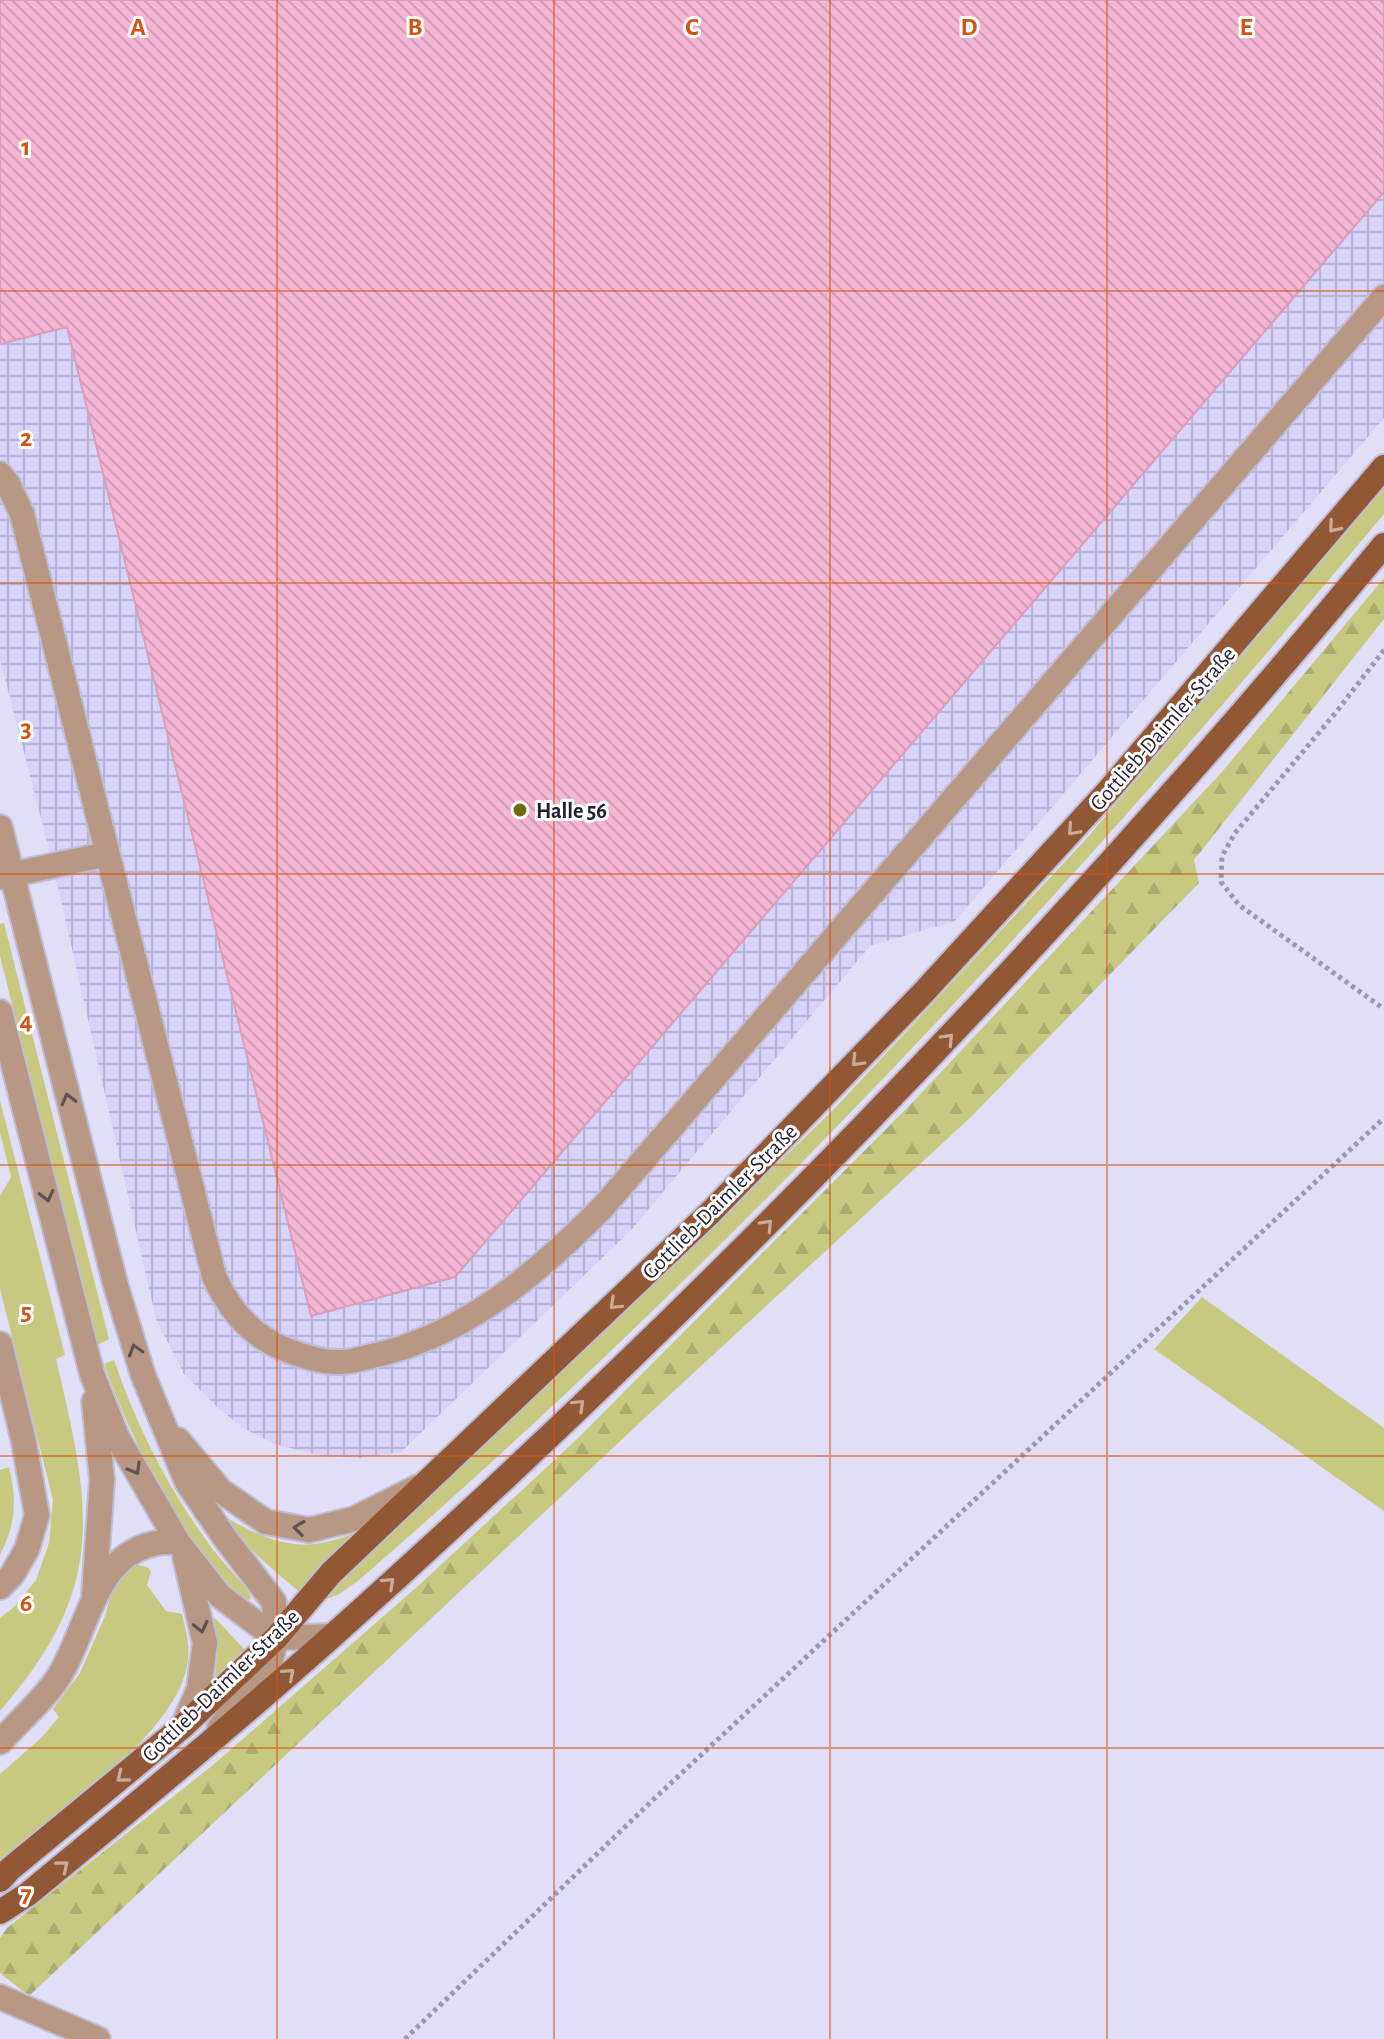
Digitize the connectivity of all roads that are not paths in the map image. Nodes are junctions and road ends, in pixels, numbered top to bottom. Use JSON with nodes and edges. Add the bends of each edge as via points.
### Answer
{"nodes":[{"id":1,"x":1384,"y":297,"type":"edge"},
{"id":2,"x":1384,"y":467,"type":"edge"},
{"id":3,"x":0,"y":474,"type":"edge"},
{"id":4,"x":1384,"y":545,"type":"edge"},
{"id":5,"x":0,"y":827,"type":"edge"},
{"id":6,"x":107,"y":854,"type":"junction"},
{"id":7,"x":6,"y":876,"type":"edge"},
{"id":8,"x":0,"y":1012,"type":"edge"},
{"id":9,"x":0,"y":1344,"type":"edge"},
{"id":10,"x":92,"y":1374,"type":"junction"},
{"id":11,"x":163,"y":1423,"type":"junction"},
{"id":12,"x":423,"y":1484,"type":"junction"},
{"id":13,"x":180,"y":1546,"type":"junction"},
{"id":14,"x":0,"y":1587,"type":"edge"},
{"id":15,"x":93,"y":1602,"type":"junction"},
{"id":16,"x":332,"y":1636,"type":"junction"},
{"id":17,"x":276,"y":1638,"type":"junction"},
{"id":18,"x":182,"y":1727,"type":"junction"},
{"id":19,"x":0,"y":1742,"type":"edge"},
{"id":20,"x":209,"y":1744,"type":"junction"},
{"id":21,"x":0,"y":1880,"type":"edge"},
{"id":22,"x":0,"y":1912,"type":"edge"},
{"id":23,"x":0,"y":1997,"type":"edge"},
{"id":24,"x":98,"y":2039,"type":"edge"}],
"edges":[{"from":1,"to":6,"type":"street","via":[[604,1206],[513,1289],[465,1320],[404,1349],[343,1362],[308,1359],[256,1332],[225,1301],[214,1276]]},
{"from":2,"to":12,"type":"main road","name":"Gottlieb-Daimler-Straße","one_way":true,"via":[[1109,790],[923,993],[712,1211]]},
{"from":3,"to":6,"type":"street","via":[[22,514]]},
{"from":16,"to":4,"type":"main road","name":"Gottlieb-Daimler-Straße","one_way":true,"via":[[742,1251],[960,1027],[1136,835]]},
{"from":5,"to":7,"type":"street"},
{"from":6,"to":7,"type":"street"},
{"from":11,"to":7,"type":"street","one_way":true,"via":[[115,1283]]},
{"from":8,"to":10,"type":"street","one_way":true},
{"from":9,"to":14,"type":"street","via":[[37,1515],[27,1549]]},
{"from":10,"to":13,"type":"street","one_way":true,"via":[[117,1437]]},
{"from":10,"to":15,"type":"street","via":[[102,1480]]},
{"from":12,"to":11,"type":"street","one_way":true,"via":[[354,1519],[309,1530],[266,1522],[221,1491]]},
{"from":11,"to":17,"type":"street","via":[[187,1482],[274,1602]]},
{"from":12,"to":17,"type":"main road","name":"Gottlieb-Daimler-Straße","via":[[331,1573]]},
{"from":13,"to":15,"type":"street","via":[[155,1541],[137,1548],[117,1562]]},
{"from":13,"to":17,"type":"street","via":[[220,1596]]},
{"from":13,"to":18,"type":"street","one_way":true,"via":[[205,1643],[199,1689]]},
{"from":15,"to":19,"type":"street","via":[[60,1676]]},
{"from":16,"to":17,"type":"street"},
{"from":20,"to":16,"type":"main road","name":"Gottlieb-Daimler-Straße","one_way":true},
{"from":17,"to":18,"type":"main road","name":"Gottlieb-Daimler-Straße"},
{"from":17,"to":20,"type":"street","via":[[270,1664]]},
{"from":18,"to":21,"type":"main road","name":"Gottlieb-Daimler-Straße","one_way":true},
{"from":22,"to":20,"type":"main road","name":"Gottlieb-Daimler-Straße","one_way":true},
{"from":23,"to":24,"type":"street"}]}
